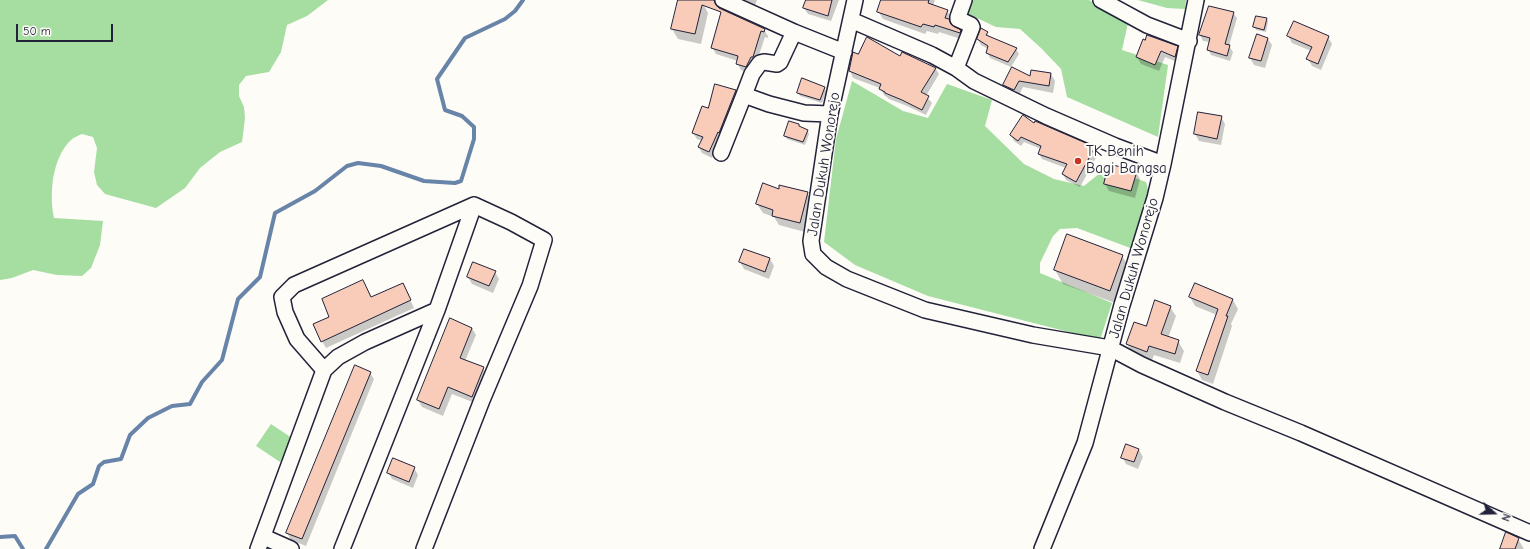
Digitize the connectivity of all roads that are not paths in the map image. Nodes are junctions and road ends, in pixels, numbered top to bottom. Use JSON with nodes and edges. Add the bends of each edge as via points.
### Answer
{"nodes":[{"id":1,"x":723,"y":0,"type":"edge"},
{"id":2,"x":855,"y":0,"type":"edge"},
{"id":3,"x":1101,"y":0,"type":"edge"},
{"id":4,"x":1196,"y":0,"type":"edge"},
{"id":5,"x":961,"y":1,"type":"edge"},
{"id":6,"x":851,"y":20,"type":"junction"},
{"id":7,"x":794,"y":32,"type":"junction"},
{"id":8,"x":1189,"y":42,"type":"junction"},
{"id":9,"x":844,"y":52,"type":"junction"},
{"id":10,"x":956,"y":68,"type":"junction"},
{"id":11,"x":744,"y":95,"type":"junction"},
{"id":12,"x":830,"y":114,"type":"junction"},
{"id":13,"x":721,"y":153,"type":"dead end"},
{"id":14,"x":1164,"y":164,"type":"junction"},
{"id":15,"x":474,"y":205,"type":"junction"},
{"id":16,"x":437,"y":310,"type":"junction"},
{"id":17,"x":1110,"y":348,"type":"junction"},
{"id":18,"x":324,"y":370,"type":"junction"},
{"id":19,"x":1530,"y":533,"type":"edge"},
{"id":20,"x":261,"y":543,"type":"edge"},
{"id":21,"x":291,"y":549,"type":"edge"},
{"id":22,"x":342,"y":549,"type":"edge"},
{"id":23,"x":424,"y":549,"type":"edge"},
{"id":24,"x":1042,"y":549,"type":"edge"}],
"edges":[{"from":1,"to":7,"type":"street"},
{"from":2,"to":6,"type":"street","name":"Jalan Dukuh Wonorejo"},
{"from":3,"to":8,"type":"street","via":[[1147,25]]},
{"from":4,"to":8,"type":"street","name":"Jalan Dukuh Wonorejo"},
{"from":5,"to":10,"type":"street","via":[[958,19],[972,27]]},
{"from":6,"to":9,"type":"street","name":"Jalan Dukuh Wonorejo"},
{"from":6,"to":10,"type":"street"},
{"from":7,"to":9,"type":"street"},
{"from":7,"to":11,"type":"street","via":[[780,62],[760,63],[752,74]]},
{"from":8,"to":14,"type":"street","name":"Jalan Dukuh Wonorejo"},
{"from":9,"to":12,"type":"street","name":"Jalan Dukuh Wonorejo"},
{"from":10,"to":14,"type":"street","via":[[974,81],[1046,116]]},
{"from":11,"to":12,"type":"street","via":[[804,113]]},
{"from":11,"to":13,"type":"street"},
{"from":12,"to":17,"type":"street","name":"Jalan Dukuh Wonorejo","via":[[811,241],[813,254],[826,267],[847,279],[925,310],[1032,335]]},
{"from":14,"to":17,"type":"street","name":"Jalan Dukuh Wonorejo"},
{"from":15,"to":16,"type":"street"},
{"from":15,"to":18,"type":"street","via":[[294,285],[282,297],[285,312],[297,339]]},
{"from":15,"to":23,"type":"street","via":[[544,240],[530,286]]},
{"from":16,"to":18,"type":"street","via":[[338,356]]},
{"from":16,"to":22,"type":"street"},
{"from":17,"to":19,"type":"street","via":[[1225,402]]},
{"from":17,"to":24,"type":"street","name":"Jalan Dukuh Wonorejo","via":[[1085,443]]},
{"from":18,"to":20,"type":"street"},
{"from":20,"to":21,"type":"street"}]}
